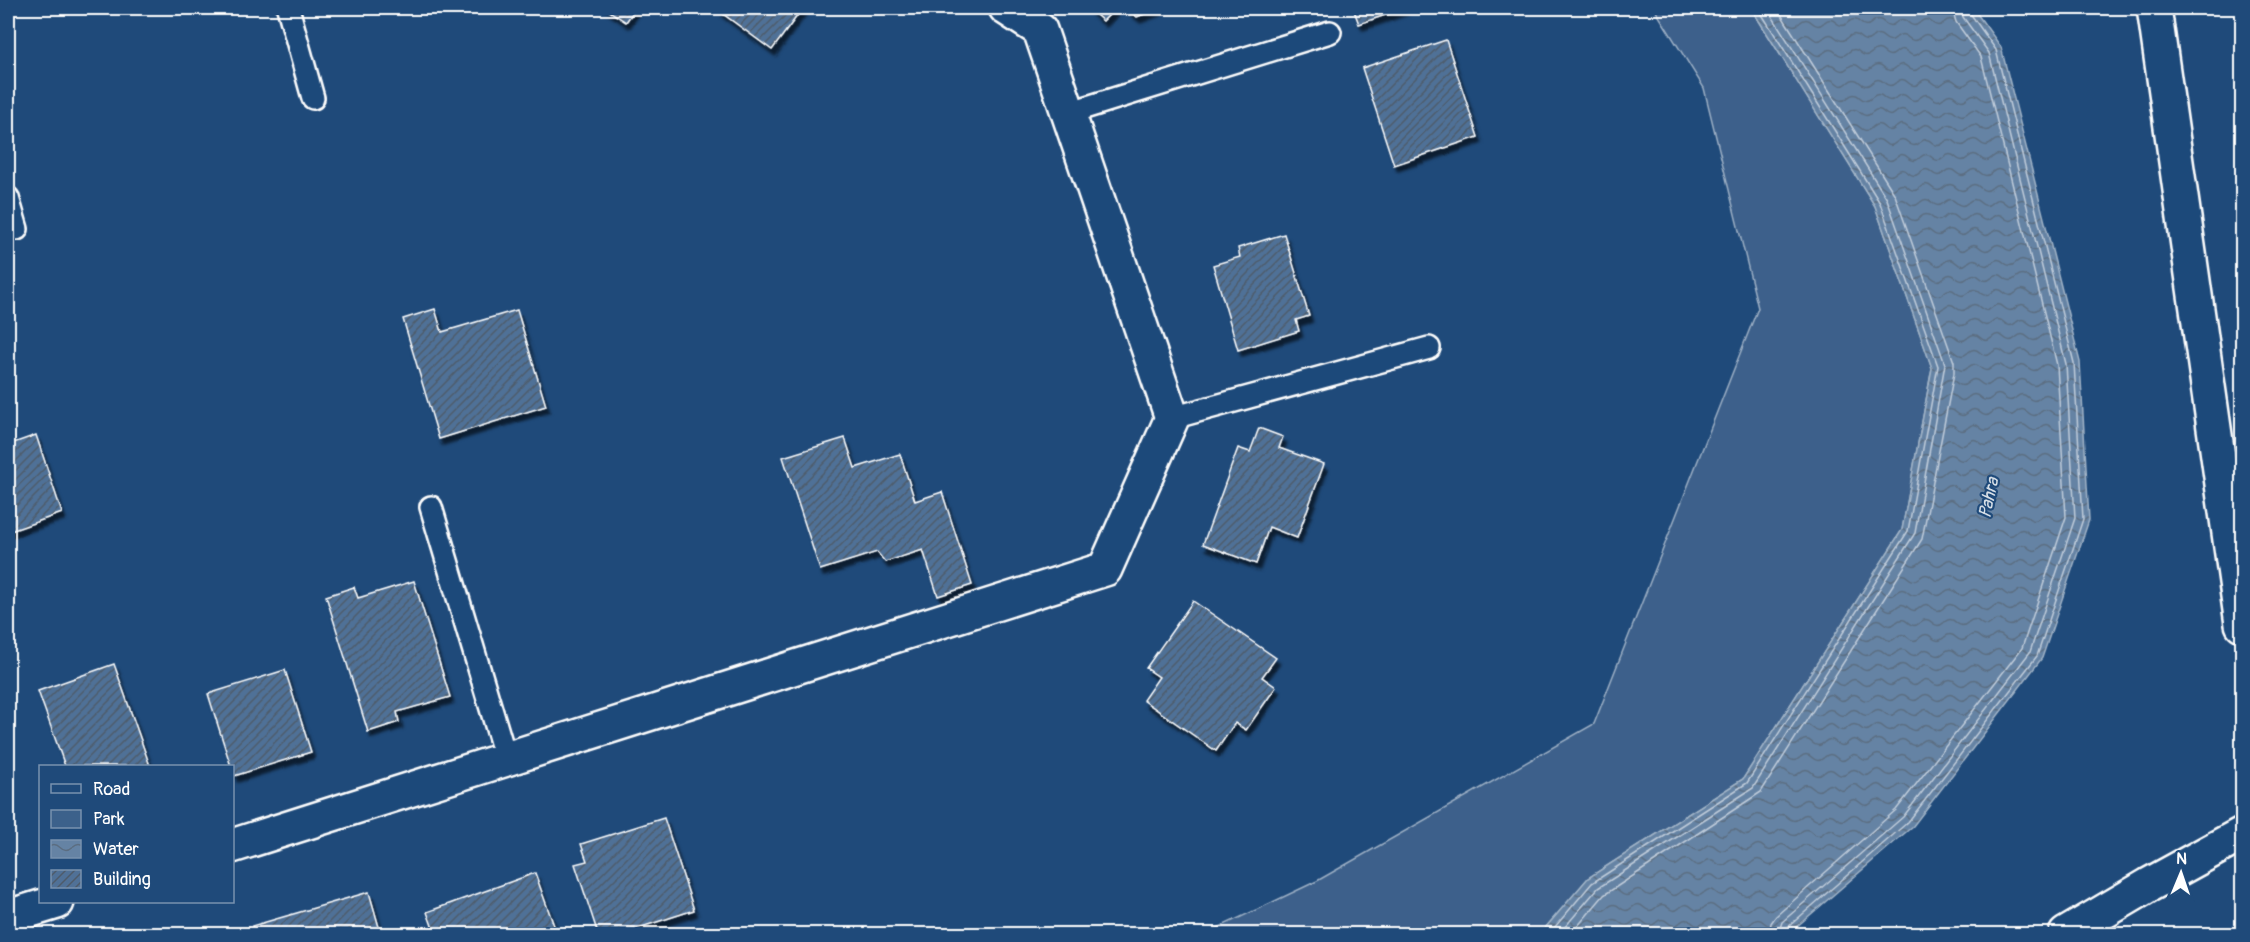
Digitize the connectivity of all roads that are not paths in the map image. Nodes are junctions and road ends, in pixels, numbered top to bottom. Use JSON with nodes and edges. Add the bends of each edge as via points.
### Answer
{"nodes":[{"id":1,"x":288,"y":8,"type":"edge"},
{"id":2,"x":1006,"y":8,"type":"edge"},
{"id":3,"x":2154,"y":8,"type":"edge"},
{"id":4,"x":1330,"y":32,"type":"dead end"},
{"id":5,"x":313,"y":98,"type":"dead end"},
{"id":6,"x":1068,"y":113,"type":"junction"},
{"id":7,"x":8,"y":198,"type":"edge"},
{"id":8,"x":17,"y":229,"type":"dead end"},
{"id":9,"x":1429,"y":348,"type":"dead end"},
{"id":10,"x":1172,"y":418,"type":"junction"},
{"id":11,"x":431,"y":507,"type":"dead end"},
{"id":12,"x":2242,"y":624,"type":"edge"},
{"id":13,"x":506,"y":759,"type":"junction"},
{"id":14,"x":2242,"y":834,"type":"edge"},
{"id":15,"x":234,"y":845,"type":"edge"},
{"id":16,"x":54,"y":903,"type":"edge"},
{"id":17,"x":8,"y":917,"type":"edge"},
{"id":18,"x":2066,"y":934,"type":"edge"}],
"edges":[{"from":1,"to":5,"type":"lane"},
{"from":2,"to":6,"type":"street","via":[[1040,30]]},
{"from":3,"to":12,"type":"street"},
{"from":4,"to":6,"type":"lane"},
{"from":6,"to":10,"type":"street"},
{"from":7,"to":8,"type":"lane"},
{"from":9,"to":10,"type":"lane"},
{"from":10,"to":13,"type":"street","via":[[1105,569]]},
{"from":11,"to":13,"type":"lane"},
{"from":13,"to":15,"type":"street"},
{"from":14,"to":18,"type":"street"},
{"from":16,"to":17,"type":"street"}]}
